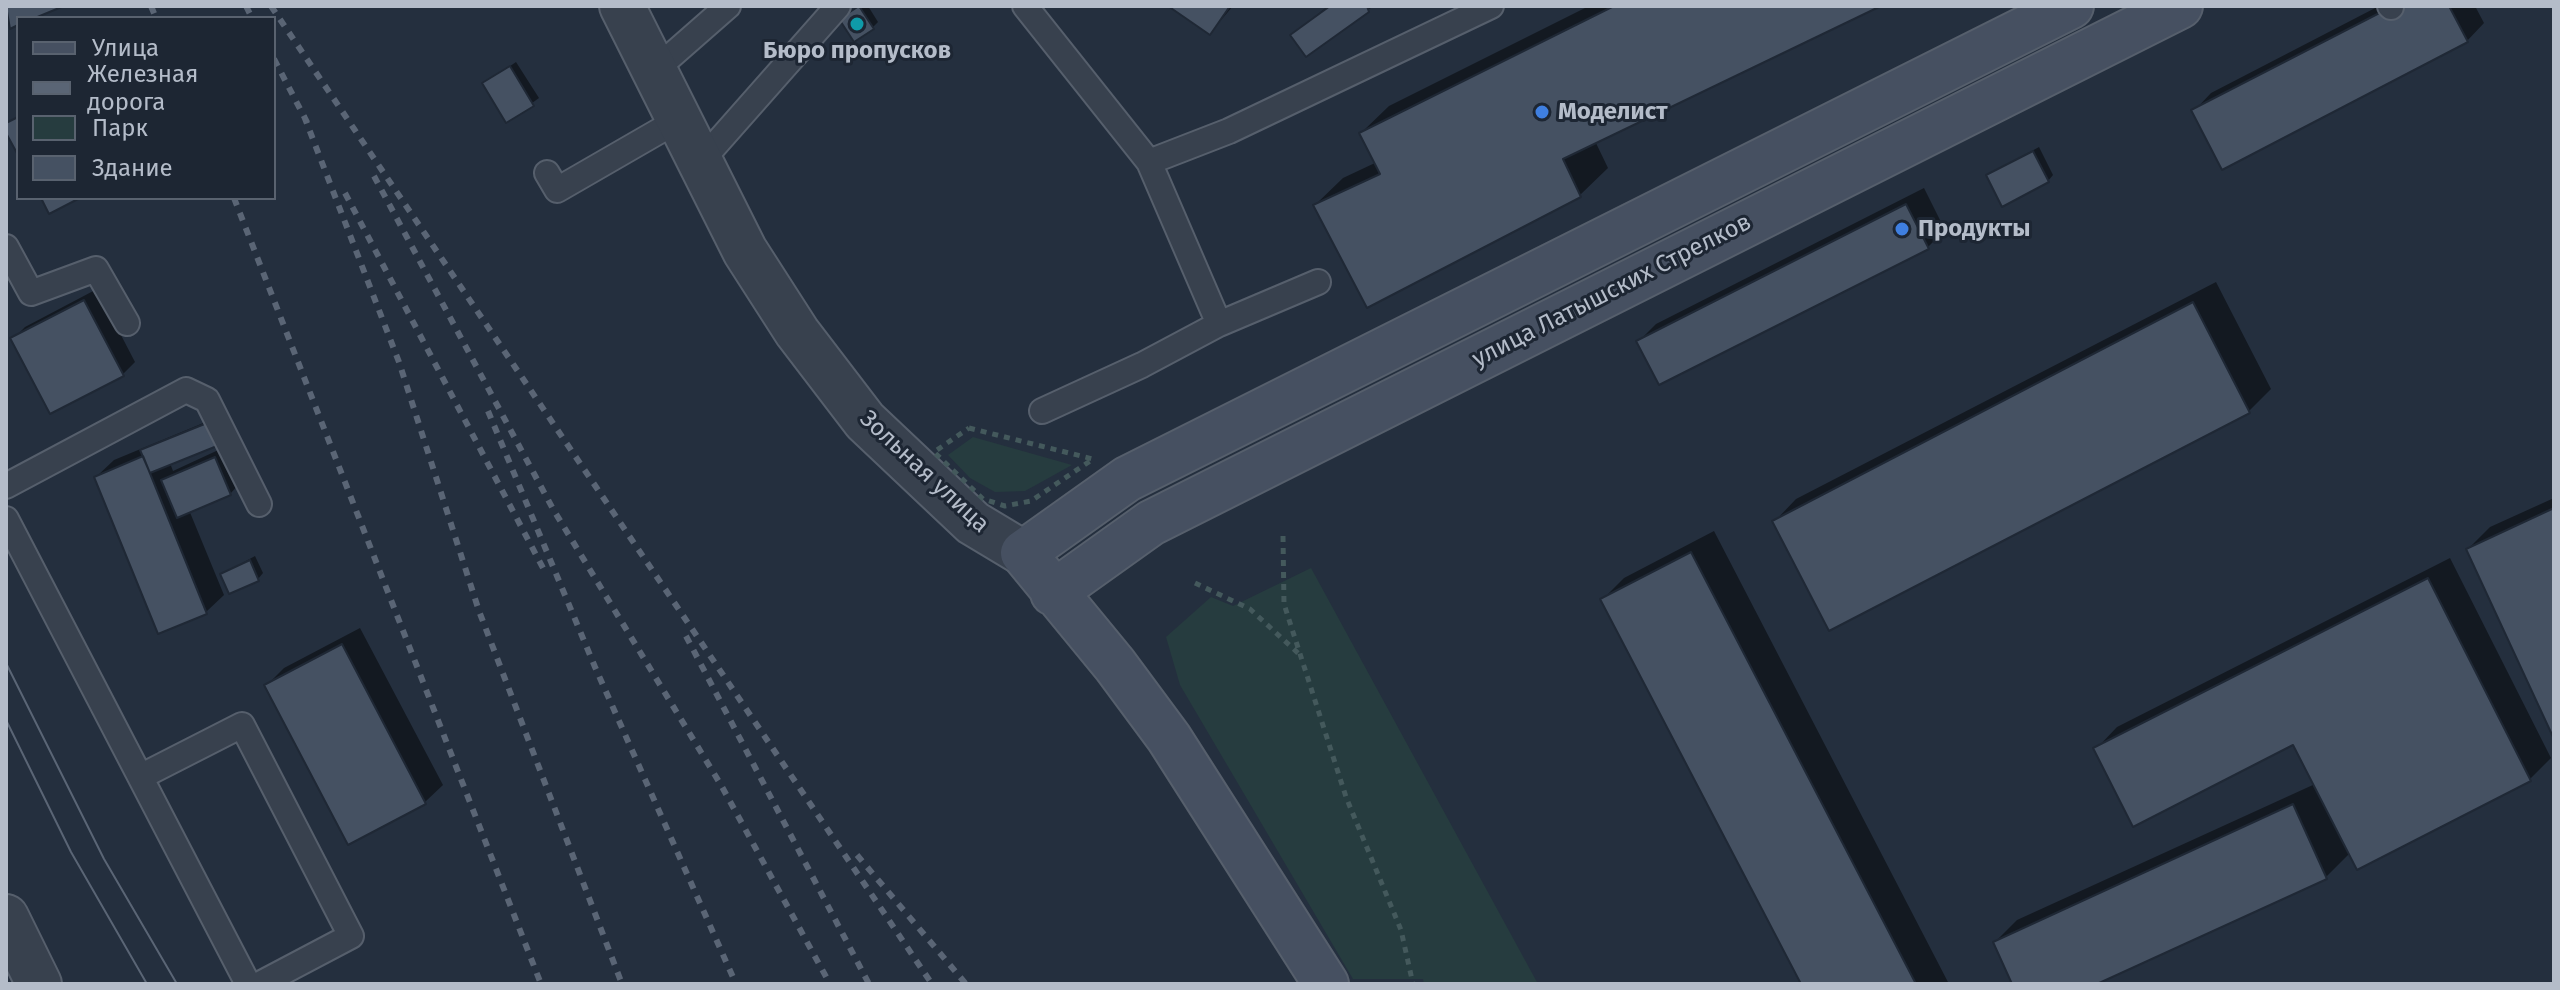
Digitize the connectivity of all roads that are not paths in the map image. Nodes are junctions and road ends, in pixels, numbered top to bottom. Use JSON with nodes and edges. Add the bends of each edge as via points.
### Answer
{"nodes":[{"id":1,"x":622,"y":6,"type":"edge"},
{"id":2,"x":728,"y":6,"type":"edge"},
{"id":3,"x":838,"y":6,"type":"edge"},
{"id":4,"x":1025,"y":6,"type":"edge"},
{"id":5,"x":1491,"y":6,"type":"edge"},
{"id":6,"x":2071,"y":6,"type":"edge"},
{"id":7,"x":2180,"y":6,"type":"edge"},
{"id":8,"x":655,"y":70,"type":"junction"},
{"id":9,"x":680,"y":119,"type":"junction"},
{"id":10,"x":702,"y":160,"type":"junction"},
{"id":11,"x":1149,"y":162,"type":"junction"},
{"id":12,"x":547,"y":173,"type":"dead end"},
{"id":13,"x":6,"y":247,"type":"edge"},
{"id":14,"x":1318,"y":282,"type":"dead end"},
{"id":15,"x":127,"y":323,"type":"dead end"},
{"id":16,"x":1219,"y":324,"type":"junction"},
{"id":17,"x":1042,"y":411,"type":"dead end"},
{"id":18,"x":6,"y":486,"type":"edge"},
{"id":19,"x":259,"y":504,"type":"dead end"},
{"id":20,"x":6,"y":519,"type":"edge"},
{"id":21,"x":1023,"y":553,"type":"junction"},
{"id":22,"x":1053,"y":593,"type":"junction"},
{"id":23,"x":142,"y":776,"type":"junction"},
{"id":24,"x":6,"y":917,"type":"edge"},
{"id":25,"x":39,"y":984,"type":"edge"},
{"id":26,"x":248,"y":984,"type":"edge"},
{"id":27,"x":260,"y":984,"type":"edge"},
{"id":28,"x":1326,"y":984,"type":"edge"}],
"edges":[{"from":1,"to":8,"type":"street","name":"Зольная улица"},
{"from":2,"to":8,"type":"lane"},
{"from":3,"to":10,"type":"lane"},
{"from":4,"to":11,"type":"lane"},
{"from":5,"to":11,"type":"lane","via":[[1229,131]]},
{"from":6,"to":21,"type":"street","name":"улица Латышских Стрелков","via":[[1127,479]]},
{"from":7,"to":22,"type":"street","name":"улица Латышских Стрелков","via":[[1151,523]]},
{"from":8,"to":9,"type":"street","name":"Зольная улица"},
{"from":9,"to":10,"type":"street","name":"Зольная улица"},
{"from":9,"to":12,"type":"lane","via":[[557,190]]},
{"from":10,"to":21,"type":"street","name":"Зольная улица","via":[[745,251],[797,332],[865,421],[973,523]]},
{"from":11,"to":16,"type":"lane"},
{"from":13,"to":15,"type":"lane","via":[[31,293],[96,269]]},
{"from":14,"to":16,"type":"lane"},
{"from":16,"to":17,"type":"lane"},
{"from":18,"to":19,"type":"lane","via":[[186,390],[207,400]]},
{"from":20,"to":23,"type":"lane"},
{"from":21,"to":22,"type":"street","name":"Зольная улица"},
{"from":22,"to":28,"type":"street","name":"Зольная улица","via":[[1169,738]]},
{"from":23,"to":26,"type":"lane"},
{"from":23,"to":27,"type":"lane","via":[[242,725],[351,936]]},
{"from":24,"to":25,"type":"street"}]}
